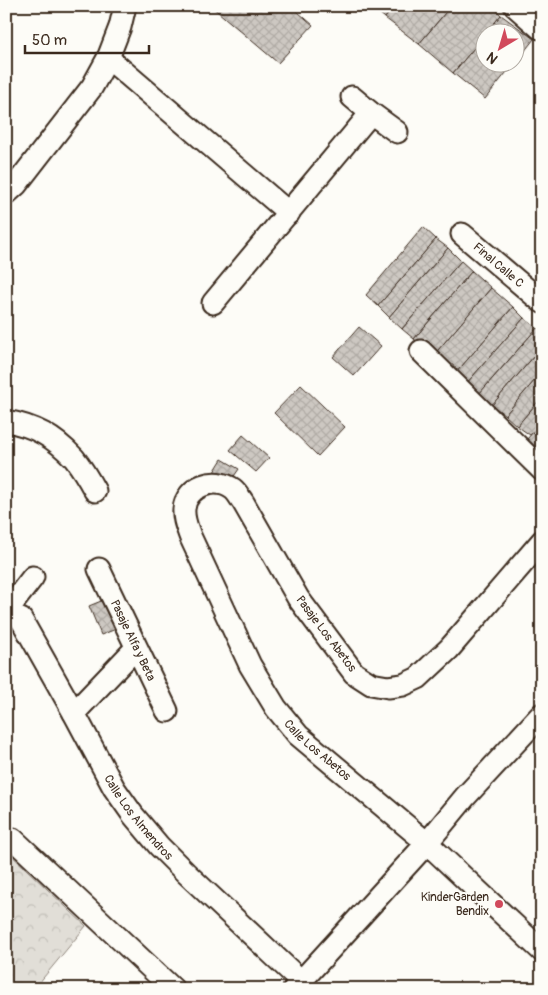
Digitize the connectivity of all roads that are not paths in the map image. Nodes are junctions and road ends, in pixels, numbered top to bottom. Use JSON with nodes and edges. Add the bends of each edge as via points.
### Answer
{"nodes":[{"id":1,"x":125,"y":6,"type":"edge"},
{"id":2,"x":515,"y":6,"type":"edge"},
{"id":3,"x":540,"y":28,"type":"dead end"},
{"id":4,"x":108,"y":58,"type":"junction"},
{"id":5,"x":352,"y":97,"type":"dead end"},
{"id":6,"x":371,"y":113,"type":"junction"},
{"id":7,"x":397,"y":132,"type":"dead end"},
{"id":8,"x":6,"y":194,"type":"edge"},
{"id":9,"x":289,"y":213,"type":"junction"},
{"id":10,"x":462,"y":234,"type":"dead end"},
{"id":11,"x":539,"y":295,"type":"edge"},
{"id":12,"x":213,"y":302,"type":"dead end"},
{"id":13,"x":421,"y":351,"type":"dead end"},
{"id":14,"x":6,"y":421,"type":"edge"},
{"id":15,"x":542,"y":470,"type":"edge"},
{"id":16,"x":195,"y":489,"type":"joint"},
{"id":17,"x":96,"y":491,"type":"dead end"},
{"id":18,"x":542,"y":541,"type":"edge"},
{"id":19,"x":99,"y":569,"type":"dead end"},
{"id":20,"x":33,"y":577,"type":"dead end"},
{"id":21,"x":14,"y":616,"type":"edge"},
{"id":22,"x":136,"y":648,"type":"junction"},
{"id":23,"x":167,"y":711,"type":"dead end"},
{"id":24,"x":74,"y":713,"type":"junction"},
{"id":25,"x":542,"y":714,"type":"edge"},
{"id":26,"x":13,"y":839,"type":"dead end"},
{"id":27,"x":427,"y":843,"type":"junction"},
{"id":28,"x":542,"y":951,"type":"edge"},
{"id":29,"x":298,"y":985,"type":"edge"},
{"id":30,"x":173,"y":989,"type":"edge"}],
"edges":[{"from":1,"to":4,"type":"street"},
{"from":2,"to":3,"type":"street"},
{"from":4,"to":8,"type":"street","via":[[92,87]]},
{"from":4,"to":9,"type":"street"},
{"from":5,"to":6,"type":"street"},
{"from":6,"to":7,"type":"street"},
{"from":6,"to":9,"type":"street"},
{"from":9,"to":12,"type":"street"},
{"from":10,"to":11,"type":"street","name":"Final Calle C"},
{"from":13,"to":15,"type":"street"},
{"from":14,"to":17,"type":"street","via":[[40,430],[58,443],[75,460]]},
{"from":16,"to":18,"type":"street","name":"Pasaje Los Abetos","via":[[219,483],[233,490],[298,598],[354,673],[371,684],[388,687],[418,678],[432,666]]},
{"from":16,"to":27,"type":"street","name":"Calle Los Abetos","via":[[184,508],[190,536],[250,665],[276,708],[298,735]]},
{"from":19,"to":22,"type":"street","name":"Pasaje Alfa y Beta"},
{"from":20,"to":21,"type":"street"},
{"from":21,"to":24,"type":"street","name":"Calle Los Almendros"},
{"from":22,"to":23,"type":"street","name":"Pasaje Alfa y Beta"},
{"from":22,"to":24,"type":"street"},
{"from":24,"to":29,"type":"street","name":"Calle Los Almendros","via":[[114,788],[159,846]]},
{"from":25,"to":27,"type":"street"},
{"from":26,"to":30,"type":"street"},
{"from":27,"to":28,"type":"street","name":"Calle Los Abetos"},
{"from":27,"to":29,"type":"street"}]}
